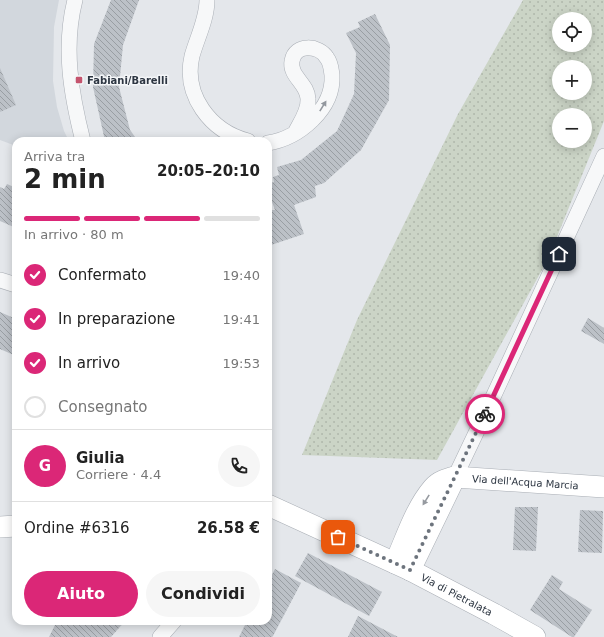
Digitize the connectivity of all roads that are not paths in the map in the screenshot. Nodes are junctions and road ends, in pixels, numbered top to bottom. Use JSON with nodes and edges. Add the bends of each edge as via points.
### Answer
{"nodes":[{"id":1,"x":75,"y":0,"type":"edge"},
{"id":2,"x":207,"y":0,"type":"edge"},
{"id":3,"x":295,"y":133,"type":"junction"},
{"id":4,"x":82,"y":137,"type":"edge"},
{"id":5,"x":234,"y":137,"type":"edge"},
{"id":6,"x":272,"y":142,"type":"edge"},
{"id":7,"x":604,"y":156,"type":"edge"},
{"id":8,"x":0,"y":280,"type":"edge"},
{"id":9,"x":12,"y":284,"type":"edge"},
{"id":10,"x":455,"y":477,"type":"junction"},
{"id":11,"x":604,"y":486,"type":"edge"},
{"id":12,"x":272,"y":511,"type":"edge"},
{"id":13,"x":12,"y":526,"type":"edge"},
{"id":14,"x":0,"y":527,"type":"edge"},
{"id":15,"x":402,"y":567,"type":"junction"},
{"id":16,"x":170,"y":625,"type":"edge"},
{"id":17,"x":160,"y":637,"type":"edge"},
{"id":18,"x":535,"y":637,"type":"edge"}],
"edges":[{"from":1,"to":4,"type":"street","via":[[68,40],[70,77]]},
{"from":2,"to":5,"type":"street","via":[[206,13],[192,56],[192,88],[211,121]]},
{"from":3,"to":3,"type":"street","one_way":true,"via":[[321,110],[332,85],[328,59],[315,48],[301,50],[291,62],[294,72],[306,89],[308,100],[305,115]]},
{"from":3,"to":6,"type":"street"},
{"from":7,"to":10,"type":"street"},
{"from":8,"to":9,"type":"street"},
{"from":10,"to":11,"type":"street","name":"Via dell'Acqua Marcia"},
{"from":10,"to":15,"type":"street"},
{"from":12,"to":15,"type":"street","name":"Via di Pietralata"},
{"from":13,"to":14,"type":"street"},
{"from":15,"to":18,"type":"street","name":"Via di Pietralata"},
{"from":16,"to":17,"type":"street"}]}
